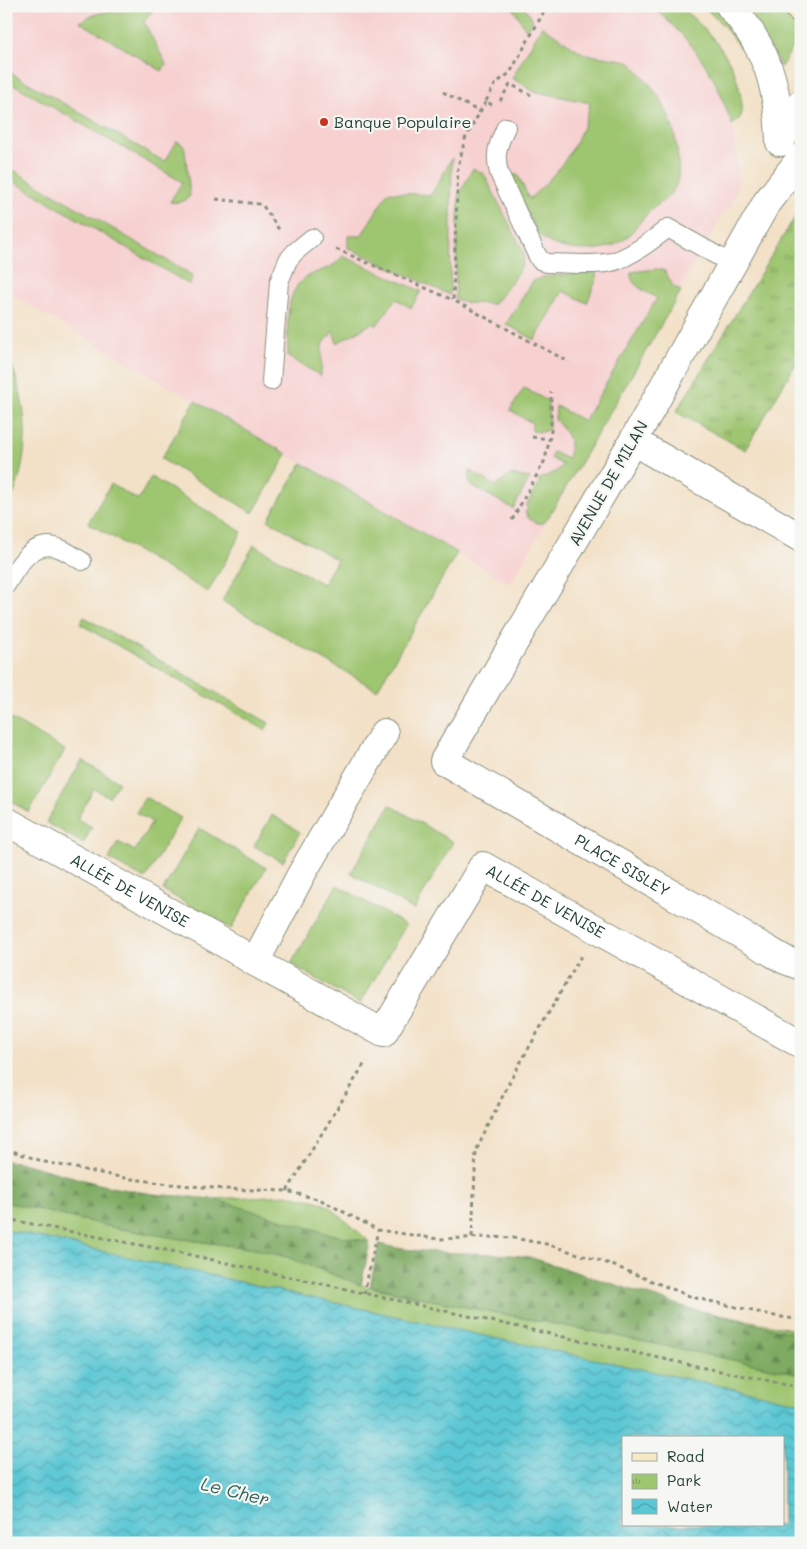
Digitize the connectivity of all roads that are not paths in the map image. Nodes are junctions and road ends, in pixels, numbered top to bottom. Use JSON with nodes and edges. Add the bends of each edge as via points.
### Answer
{"nodes":[{"id":1,"x":730,"y":6,"type":"edge"},
{"id":2,"x":797,"y":6,"type":"edge"},
{"id":3,"x":801,"y":9,"type":"edge"},
{"id":4,"x":801,"y":104,"type":"edge"},
{"id":5,"x":506,"y":127,"type":"dead end"},
{"id":6,"x":780,"y":140,"type":"junction"},
{"id":7,"x":801,"y":158,"type":"edge"},
{"id":8,"x":767,"y":202,"type":"junction"},
{"id":9,"x":312,"y":238,"type":"road end"},
{"id":10,"x":732,"y":264,"type":"junction"},
{"id":11,"x":271,"y":381,"type":"dead end"},
{"id":12,"x":633,"y":441,"type":"junction"},
{"id":13,"x":801,"y":538,"type":"edge"},
{"id":14,"x":82,"y":561,"type":"dead end"},
{"id":15,"x":6,"y":585,"type":"edge"},
{"id":16,"x":384,"y":733,"type":"dead end"},
{"id":17,"x":444,"y":761,"type":"joint"},
{"id":18,"x":6,"y":821,"type":"edge"},
{"id":19,"x":255,"y":962,"type":"junction"},
{"id":20,"x":801,"y":966,"type":"edge"},
{"id":21,"x":801,"y":1044,"type":"edge"}],
"edges":[{"from":1,"to":6,"type":"street","via":[[763,52],[778,104]]},
{"from":2,"to":3,"type":"street"},
{"from":4,"to":6,"type":"street","name":"AVENUE DE MILAN"},
{"from":5,"to":10,"type":"lane","via":[[495,159],[540,260],[548,263],[618,261],[668,228]]},
{"from":6,"to":8,"type":"street","name":"AVENUE DE MILAN"},
{"from":7,"to":8,"type":"street","name":"AVENUE DE MILAN"},
{"from":8,"to":10,"type":"street","name":"AVENUE DE MILAN"},
{"from":9,"to":11,"type":"lane","via":[[288,260],[279,282]]},
{"from":10,"to":12,"type":"street","name":"AVENUE DE MILAN"},
{"from":12,"to":13,"type":"street"},
{"from":12,"to":17,"type":"street","name":"AVENUE DE MILAN"},
{"from":14,"to":15,"type":"lane","via":[[60,549],[42,547],[24,558]]},
{"from":16,"to":19,"type":"street","via":[[302,873]]},
{"from":17,"to":20,"type":"street","name":"PLACE SISLEY","via":[[785,960]]},
{"from":18,"to":19,"type":"street","name":"ALLÉE DE VENISE"},
{"from":19,"to":21,"type":"street","name":"ALLÉE DE VENISE","via":[[384,1033],[483,866]]}]}
